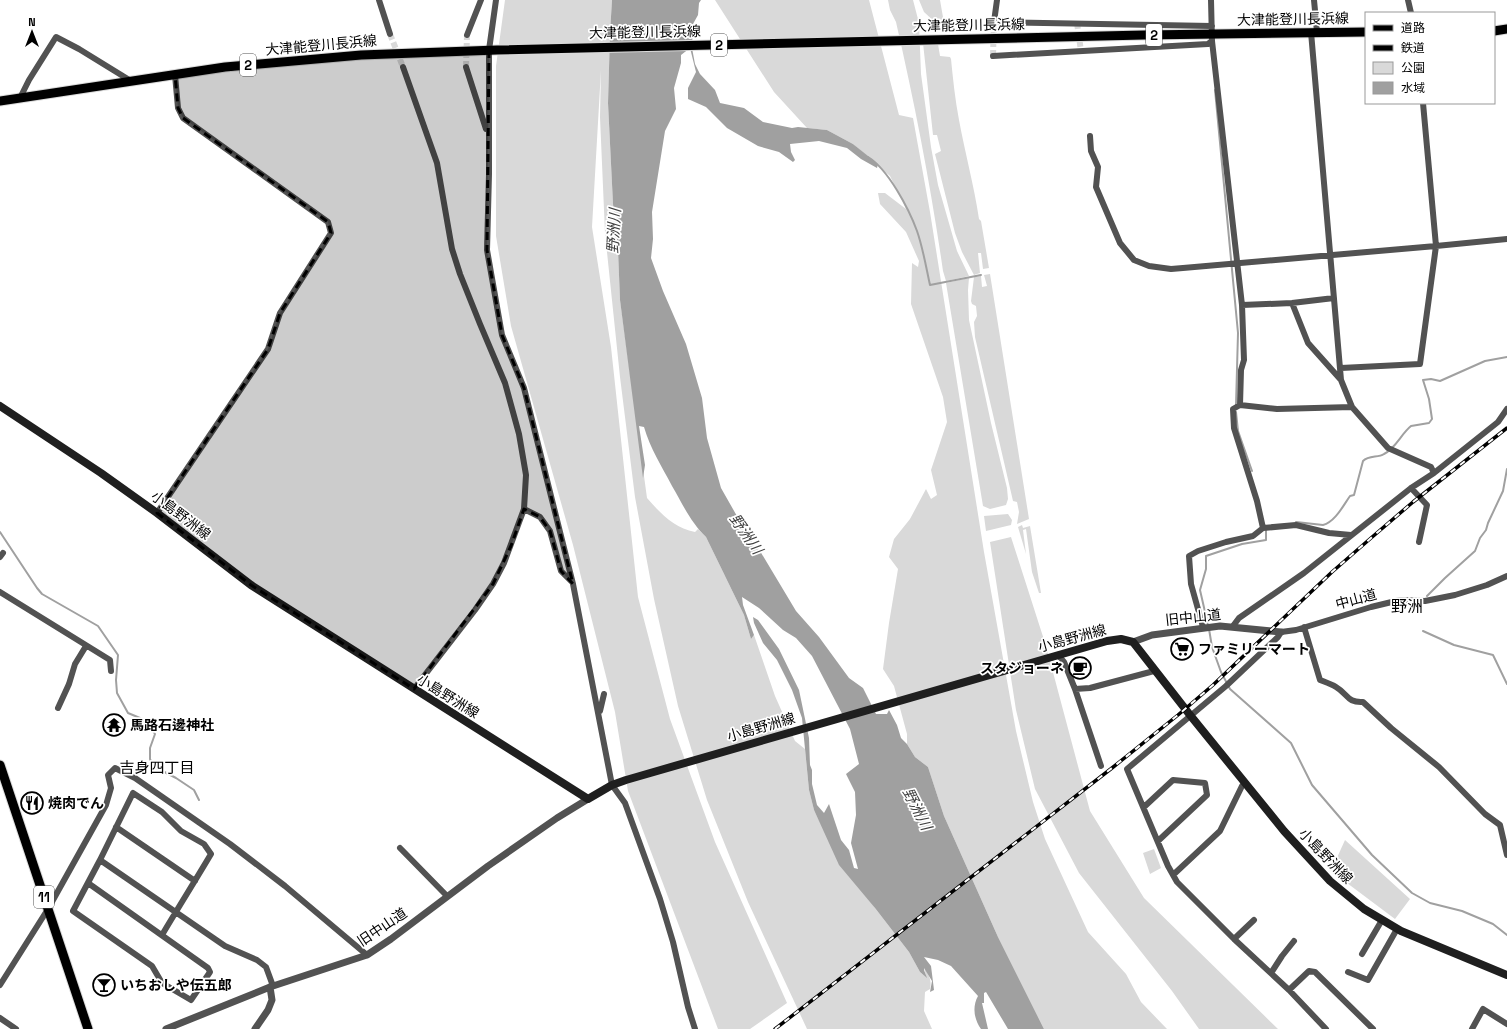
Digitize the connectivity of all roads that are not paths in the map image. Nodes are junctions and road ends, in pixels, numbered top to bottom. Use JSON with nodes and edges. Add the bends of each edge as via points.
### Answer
{"nodes":[{"id":1,"x":379,"y":0,"type":"edge"},
{"id":2,"x":480,"y":0,"type":"edge"},
{"id":3,"x":496,"y":0,"type":"edge"},
{"id":4,"x":998,"y":0,"type":"edge"},
{"id":5,"x":1211,"y":0,"type":"edge"},
{"id":6,"x":1314,"y":0,"type":"edge"},
{"id":7,"x":1408,"y":0,"type":"edge"},
{"id":8,"x":1411,"y":12,"type":"edge"},
{"id":9,"x":1507,"y":29,"type":"edge"},
{"id":10,"x":1495,"y":31,"type":"edge"},
{"id":11,"x":1314,"y":32,"type":"junction"},
{"id":12,"x":1365,"y":32,"type":"edge"},
{"id":13,"x":390,"y":34,"type":"tunnel mouth"},
{"id":14,"x":1212,"y":34,"type":"junction"},
{"id":15,"x":467,"y":35,"type":"tunnel mouth"},
{"id":16,"x":493,"y":50,"type":"junction"},
{"id":17,"x":993,"y":56,"type":"dead end"},
{"id":18,"x":403,"y":67,"type":"tunnel mouth"},
{"id":19,"x":466,"y":68,"type":"tunnel mouth"},
{"id":20,"x":175,"y":75,"type":"junction"},
{"id":21,"x":131,"y":81,"type":"junction"},
{"id":22,"x":20,"y":98,"type":"junction"},
{"id":23,"x":0,"y":101,"type":"edge"},
{"id":24,"x":1423,"y":104,"type":"edge"},
{"id":25,"x":488,"y":134,"type":"junction"},
{"id":26,"x":1090,"y":136,"type":"dead end"},
{"id":27,"x":1507,"y":239,"type":"edge"},
{"id":28,"x":1436,"y":246,"type":"junction"},
{"id":29,"x":1331,"y":255,"type":"junction"},
{"id":30,"x":1233,"y":264,"type":"junction"},
{"id":31,"x":1334,"y":298,"type":"junction"},
{"id":32,"x":1292,"y":303,"type":"junction"},
{"id":33,"x":1242,"y":305,"type":"junction"},
{"id":34,"x":1341,"y":368,"type":"junction"},
{"id":35,"x":1341,"y":380,"type":"junction"},
{"id":36,"x":1240,"y":405,"type":"junction"},
{"id":37,"x":0,"y":406,"type":"edge"},
{"id":38,"x":1352,"y":407,"type":"junction"},
{"id":39,"x":1507,"y":409,"type":"edge"},
{"id":40,"x":1434,"y":473,"type":"junction"},
{"id":41,"x":1411,"y":488,"type":"junction"},
{"id":42,"x":524,"y":509,"type":"junction"},
{"id":43,"x":158,"y":512,"type":"junction"},
{"id":44,"x":1265,"y":528,"type":"junction"},
{"id":45,"x":1351,"y":535,"type":"junction"},
{"id":46,"x":1419,"y":542,"type":"dead end"},
{"id":47,"x":1507,"y":576,"type":"edge"},
{"id":48,"x":573,"y":584,"type":"junction"},
{"id":49,"x":0,"y":592,"type":"edge"},
{"id":50,"x":1233,"y":626,"type":"junction"},
{"id":51,"x":1207,"y":627,"type":"junction"},
{"id":52,"x":1304,"y":627,"type":"junction"},
{"id":53,"x":1281,"y":632,"type":"junction"},
{"id":54,"x":1133,"y":642,"type":"junction"},
{"id":55,"x":86,"y":646,"type":"junction"},
{"id":56,"x":1055,"y":656,"type":"junction"},
{"id":57,"x":111,"y":671,"type":"dead end"},
{"id":58,"x":1154,"y":671,"type":"junction"},
{"id":59,"x":414,"y":689,"type":"junction"},
{"id":60,"x":1075,"y":689,"type":"junction"},
{"id":61,"x":604,"y":694,"type":"dead end"},
{"id":62,"x":58,"y":708,"type":"dead end"},
{"id":63,"x":599,"y":714,"type":"junction"},
{"id":64,"x":1190,"y":716,"type":"junction"},
{"id":65,"x":0,"y":765,"type":"edge"},
{"id":66,"x":1101,"y":766,"type":"dead end"},
{"id":67,"x":1246,"y":783,"type":"junction"},
{"id":68,"x":612,"y":785,"type":"junction"},
{"id":69,"x":588,"y":799,"type":"junction"},
{"id":70,"x":1144,"y":807,"type":"junction"},
{"id":71,"x":1507,"y":823,"type":"edge"},
{"id":72,"x":1500,"y":825,"type":"junction"},
{"id":73,"x":116,"y":827,"type":"junction"},
{"id":74,"x":1158,"y":841,"type":"junction"},
{"id":75,"x":400,"y":848,"type":"dead end"},
{"id":76,"x":1507,"y":855,"type":"edge"},
{"id":77,"x":100,"y":860,"type":"junction"},
{"id":78,"x":1173,"y":875,"type":"junction"},
{"id":79,"x":195,"y":881,"type":"junction"},
{"id":80,"x":88,"y":883,"type":"junction"},
{"id":81,"x":447,"y":896,"type":"junction"},
{"id":82,"x":48,"y":909,"type":"junction"},
{"id":83,"x":176,"y":912,"type":"junction"},
{"id":84,"x":1254,"y":920,"type":"dead end"},
{"id":85,"x":1382,"y":920,"type":"junction"},
{"id":86,"x":1397,"y":928,"type":"junction"},
{"id":87,"x":162,"y":935,"type":"junction"},
{"id":88,"x":1234,"y":939,"type":"junction"},
{"id":89,"x":1294,"y":942,"type":"dead end"},
{"id":90,"x":1362,"y":954,"type":"dead end"},
{"id":91,"x":367,"y":955,"type":"junction"},
{"id":92,"x":1348,"y":972,"type":"dead end"},
{"id":93,"x":1271,"y":973,"type":"junction"},
{"id":94,"x":1507,"y":975,"type":"edge"},
{"id":95,"x":0,"y":985,"type":"edge"},
{"id":96,"x":272,"y":986,"type":"junction"},
{"id":97,"x":1289,"y":990,"type":"junction"},
{"id":98,"x":0,"y":1018,"type":"edge"},
{"id":99,"x":1507,"y":1024,"type":"edge"},
{"id":100,"x":16,"y":1029,"type":"edge"},
{"id":101,"x":88,"y":1029,"type":"edge"},
{"id":102,"x":166,"y":1029,"type":"edge"},
{"id":103,"x":255,"y":1029,"type":"edge"},
{"id":104,"x":695,"y":1029,"type":"edge"},
{"id":105,"x":1326,"y":1029,"type":"edge"},
{"id":106,"x":1374,"y":1029,"type":"edge"},
{"id":107,"x":1472,"y":1029,"type":"edge"}],
"edges":[{"from":1,"to":13,"type":"street"},
{"from":2,"to":15,"type":"street"},
{"from":3,"to":16,"type":"street"},
{"from":4,"to":14,"type":"street","via":[[994,22]]},
{"from":5,"to":14,"type":"street"},
{"from":6,"to":11,"type":"street"},
{"from":7,"to":8,"type":"street"},
{"from":9,"to":10,"type":"main road"},
{"from":11,"to":12,"type":"main road","name":"大津能登川長浜線","number":"2"},
{"from":11,"to":14,"type":"main road","name":"大津能登川長浜線","number":"2"},
{"from":11,"to":29,"type":"street"},
{"from":14,"to":16,"type":"main road","name":"大津能登川長浜線","number":"2"},
{"from":14,"to":17,"type":"street","via":[[1208,44],[1201,45]]},
{"from":14,"to":30,"type":"street","via":[[1226,157]]},
{"from":16,"to":20,"type":"main road","name":"大津能登川長浜線","number":"2","via":[[346,56],[225,67]]},
{"from":16,"to":25,"type":"street"},
{"from":18,"to":42,"type":"street","via":[[437,163],[452,249],[505,383],[519,434],[526,475]]},
{"from":19,"to":25,"type":"street"},
{"from":20,"to":21,"type":"main road","name":"大津能登川長浜線","number":"2"},
{"from":20,"to":43,"type":"street","via":[[180,115],[328,222],[331,233],[280,313],[268,348]]},
{"from":21,"to":22,"type":"main road","name":"大津能登川長浜線","number":"2"},
{"from":21,"to":22,"type":"street","via":[[56,37]]},
{"from":22,"to":23,"type":"main road","name":"大津能登川長浜線","number":"2"},
{"from":24,"to":28,"type":"street"},
{"from":25,"to":48,"type":"street","via":[[486,250],[502,335],[524,388]]},
{"from":26,"to":30,"type":"street","via":[[1091,151],[1098,167],[1096,187],[1120,243],[1134,260],[1149,266],[1171,269]]},
{"from":27,"to":28,"type":"street"},
{"from":28,"to":29,"type":"street"},
{"from":28,"to":34,"type":"street","via":[[1420,364]]},
{"from":29,"to":30,"type":"street"},
{"from":29,"to":31,"type":"street"},
{"from":30,"to":33,"type":"street"},
{"from":31,"to":32,"type":"street"},
{"from":31,"to":34,"type":"street"},
{"from":32,"to":33,"type":"street"},
{"from":32,"to":35,"type":"street","via":[[1308,343]]},
{"from":33,"to":36,"type":"street","via":[[1244,360],[1241,370]]},
{"from":34,"to":35,"type":"street"},
{"from":35,"to":38,"type":"street"},
{"from":36,"to":38,"type":"street","via":[[1277,409]]},
{"from":36,"to":44,"type":"street","via":[[1233,409],[1234,428]]},
{"from":37,"to":43,"type":"main road","name":"小島野洲線"},
{"from":38,"to":40,"type":"street","via":[[1390,450],[1431,467]]},
{"from":39,"to":40,"type":"street","via":[[1498,422]]},
{"from":40,"to":41,"type":"street"},
{"from":41,"to":45,"type":"street"},
{"from":41,"to":46,"type":"street","via":[[1427,505]]},
{"from":42,"to":48,"type":"street","via":[[540,517],[550,531],[561,571]]},
{"from":42,"to":59,"type":"street","via":[[511,546],[492,584]]},
{"from":43,"to":59,"type":"main road","name":"小島野洲線","via":[[251,585]]},
{"from":44,"to":45,"type":"street","via":[[1296,525]]},
{"from":44,"to":51,"type":"street","via":[[1253,536],[1226,542],[1189,556],[1192,584]]},
{"from":45,"to":50,"type":"street","via":[[1304,573],[1239,618]]},
{"from":47,"to":52,"type":"street","name":"中山道","via":[[1456,595],[1425,601],[1400,600]]},
{"from":48,"to":63,"type":"street"},
{"from":49,"to":55,"type":"street"},
{"from":50,"to":51,"type":"street","name":"旧中山道"},
{"from":50,"to":53,"type":"street","name":"旧中山道"},
{"from":51,"to":54,"type":"street","name":"旧中山道","via":[[1152,635]]},
{"from":52,"to":53,"type":"street","name":"中山道"},
{"from":52,"to":72,"type":"street","via":[[1320,680],[1336,687],[1354,702],[1364,702],[1439,767],[1485,814]]},
{"from":53,"to":64,"type":"street","via":[[1228,684]]},
{"from":54,"to":56,"type":"main road","name":"小島野洲線","via":[[1120,639],[1107,641]]},
{"from":54,"to":58,"type":"main road","name":"小島野洲線"},
{"from":55,"to":57,"type":"street","via":[[110,660]]},
{"from":55,"to":62,"type":"street","via":[[75,664]]},
{"from":56,"to":60,"type":"street","via":[[1064,662]]},
{"from":56,"to":68,"type":"main road","name":"小島野洲線"},
{"from":58,"to":60,"type":"street","via":[[1090,688]]},
{"from":58,"to":64,"type":"main road","name":"小島野洲線"},
{"from":59,"to":69,"type":"main road","name":"小島野洲線"},
{"from":60,"to":66,"type":"street"},
{"from":61,"to":63,"type":"street"},
{"from":63,"to":68,"type":"street"},
{"from":64,"to":67,"type":"main road","name":"小島野洲線"},
{"from":64,"to":70,"type":"street","via":[[1127,768]]},
{"from":65,"to":82,"type":"main road","number":"11"},
{"from":67,"to":78,"type":"street","via":[[1242,786],[1220,831]]},
{"from":67,"to":85,"type":"main road","name":"小島野洲線","via":[[1330,881]]},
{"from":68,"to":69,"type":"main road","name":"小島野洲線"},
{"from":68,"to":104,"type":"street","via":[[625,803],[660,899]]},
{"from":69,"to":81,"type":"street","name":"旧中山道"},
{"from":70,"to":74,"type":"street"},
{"from":70,"to":74,"type":"street","via":[[1173,780],[1205,782],[1207,795]]},
{"from":71,"to":72,"type":"street"},
{"from":72,"to":76,"type":"street"},
{"from":73,"to":77,"type":"street"},
{"from":73,"to":79,"type":"street"},
{"from":73,"to":79,"type":"street","via":[[133,793],[162,812],[181,831],[204,844],[211,854]]},
{"from":74,"to":78,"type":"street"},
{"from":75,"to":81,"type":"street"},
{"from":77,"to":80,"type":"street"},
{"from":77,"to":83,"type":"street"},
{"from":78,"to":88,"type":"street"},
{"from":79,"to":83,"type":"street"},
{"from":80,"to":87,"type":"street"},
{"from":80,"to":87,"type":"street","via":[[73,911],[152,966],[162,983],[191,1000],[210,972]]},
{"from":81,"to":91,"type":"street","name":"旧中山道"},
{"from":82,"to":91,"type":"street","via":[[106,805],[111,788],[108,775],[115,768],[136,778],[230,844],[286,886]]},
{"from":82,"to":95,"type":"street"},
{"from":82,"to":101,"type":"main road","number":"11"},
{"from":83,"to":87,"type":"street"},
{"from":83,"to":96,"type":"street","via":[[225,946],[257,960],[266,967]]},
{"from":84,"to":88,"type":"street"},
{"from":85,"to":86,"type":"main road","name":"小島野洲線"},
{"from":85,"to":90,"type":"street"},
{"from":86,"to":92,"type":"street","via":[[1368,980]]},
{"from":86,"to":94,"type":"main road","name":"小島野洲線"},
{"from":88,"to":93,"type":"street"},
{"from":89,"to":93,"type":"street"},
{"from":91,"to":96,"type":"street","name":"旧中山道"},
{"from":93,"to":97,"type":"street"},
{"from":96,"to":102,"type":"street","name":"旧中山道"},
{"from":96,"to":103,"type":"street","via":[[272,1000]]},
{"from":97,"to":105,"type":"street"},
{"from":97,"to":106,"type":"street","via":[[1309,971],[1315,972]]},
{"from":98,"to":100,"type":"street"},
{"from":99,"to":107,"type":"street","via":[[1483,1009]]}]}
